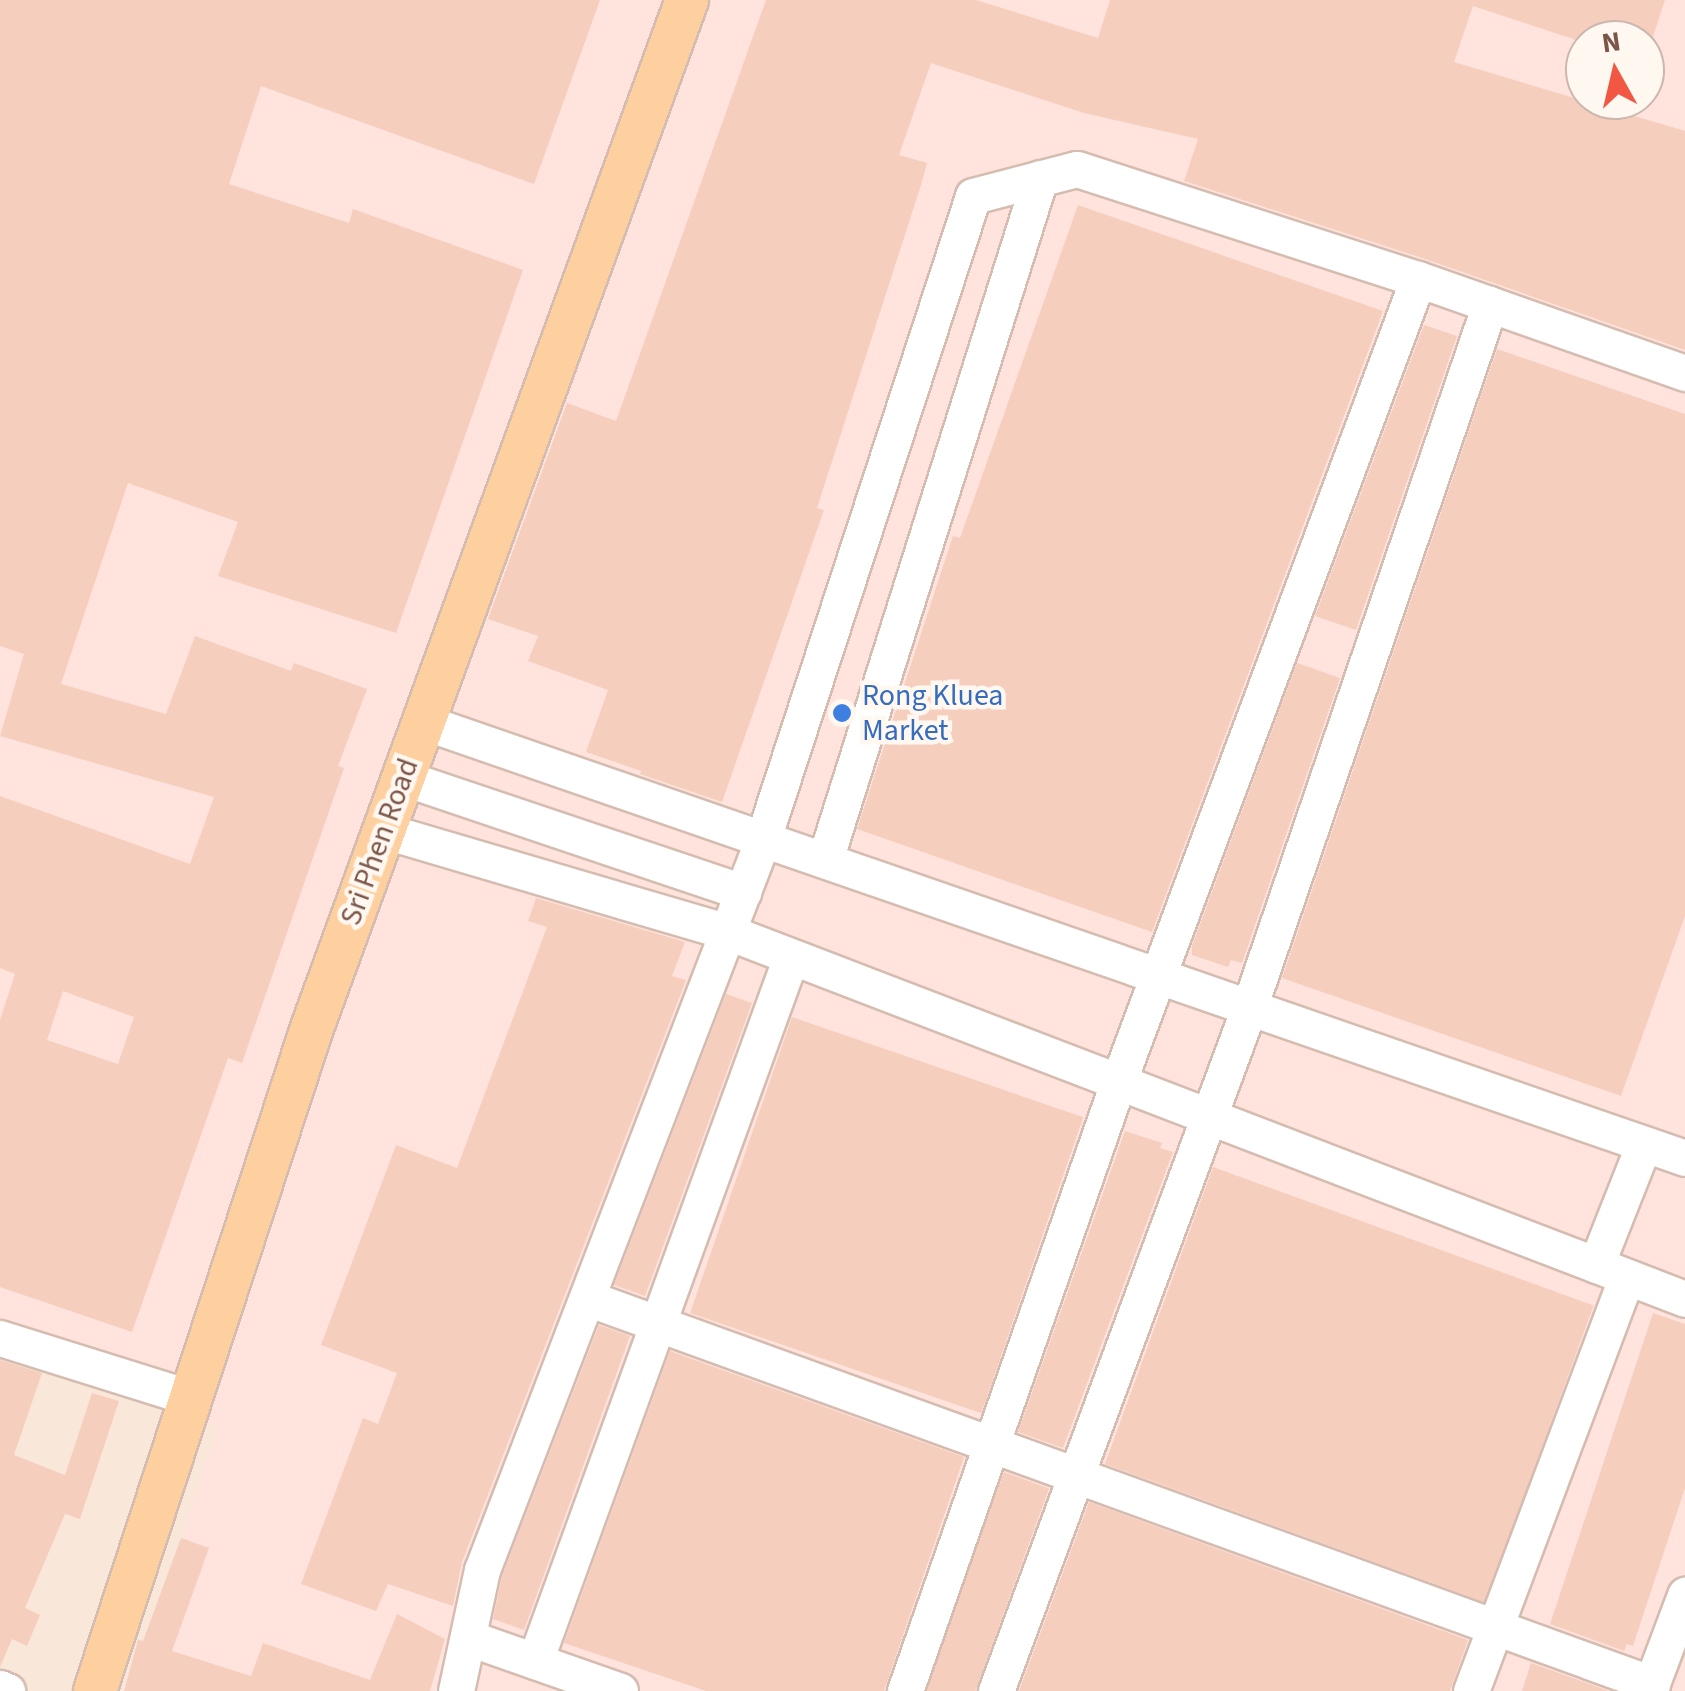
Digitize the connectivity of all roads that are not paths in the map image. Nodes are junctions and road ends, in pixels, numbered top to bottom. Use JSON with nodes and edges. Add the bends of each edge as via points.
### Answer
{"nodes":[{"id":1,"x":687,"y":0,"type":"edge"},
{"id":2,"x":1040,"y":178,"type":"junction"},
{"id":3,"x":1418,"y":279,"type":"junction"},
{"id":4,"x":1490,"y":304,"type":"junction"},
{"id":5,"x":1685,"y":373,"type":"edge"},
{"id":6,"x":424,"y":722,"type":"junction"},
{"id":7,"x":404,"y":778,"type":"junction"},
{"id":8,"x":385,"y":831,"type":"junction"},
{"id":9,"x":763,"y":839,"type":"junction"},
{"id":10,"x":825,"y":860,"type":"junction"},
{"id":11,"x":743,"y":892,"type":"junction"},
{"id":12,"x":728,"y":932,"type":"junction"},
{"id":13,"x":790,"y":956,"type":"junction"},
{"id":14,"x":1160,"y":976,"type":"junction"},
{"id":15,"x":1250,"y":1008,"type":"junction"},
{"id":16,"x":1119,"y":1080,"type":"junction"},
{"id":17,"x":1211,"y":1114,"type":"junction"},
{"id":18,"x":1644,"y":1144,"type":"junction"},
{"id":19,"x":1685,"y":1158,"type":"edge"},
{"id":20,"x":1612,"y":1271,"type":"junction"},
{"id":21,"x":587,"y":1298,"type":"junction"},
{"id":22,"x":1685,"y":1300,"type":"edge"},
{"id":23,"x":658,"y":1324,"type":"junction"},
{"id":24,"x":0,"y":1338,"type":"edge"},
{"id":25,"x":190,"y":1398,"type":"junction"},
{"id":26,"x":990,"y":1444,"type":"junction"},
{"id":27,"x":1077,"y":1476,"type":"junction"},
{"id":28,"x":1685,"y":1596,"type":"edge"},
{"id":29,"x":1495,"y":1626,"type":"junction"},
{"id":30,"x":469,"y":1638,"type":"junction"},
{"id":31,"x":536,"y":1660,"type":"junction"},
{"id":32,"x":1650,"y":1687,"type":"edge"},
{"id":33,"x":0,"y":1688,"type":"edge"},
{"id":34,"x":460,"y":1689,"type":"edge"},
{"id":35,"x":7,"y":1691,"type":"edge"},
{"id":36,"x":95,"y":1691,"type":"edge"},
{"id":37,"x":620,"y":1691,"type":"edge"},
{"id":38,"x":906,"y":1691,"type":"edge"},
{"id":39,"x":996,"y":1691,"type":"edge"},
{"id":40,"x":1471,"y":1691,"type":"edge"}],
"edges":[{"from":1,"to":6,"type":"main road","name":"Sri Phen Road"},
{"from":2,"to":3,"type":"street","via":[[1077,169]]},
{"from":2,"to":9,"type":"street","via":[[972,196]]},
{"from":2,"to":10,"type":"street"},
{"from":3,"to":4,"type":"street"},
{"from":3,"to":14,"type":"street"},
{"from":4,"to":5,"type":"street"},
{"from":4,"to":15,"type":"street"},
{"from":6,"to":7,"type":"main road","name":"Sri Phen Road"},
{"from":6,"to":9,"type":"street"},
{"from":7,"to":8,"type":"main road","name":"Sri Phen Road"},
{"from":7,"to":11,"type":"street"},
{"from":8,"to":12,"type":"street"},
{"from":8,"to":25,"type":"main road","name":"Sri Phen Road"},
{"from":9,"to":10,"type":"street"},
{"from":9,"to":11,"type":"street"},
{"from":10,"to":14,"type":"street"},
{"from":11,"to":12,"type":"street"},
{"from":12,"to":13,"type":"street"},
{"from":12,"to":21,"type":"street"},
{"from":13,"to":16,"type":"street"},
{"from":13,"to":23,"type":"street"},
{"from":14,"to":15,"type":"street"},
{"from":14,"to":16,"type":"street"},
{"from":15,"to":17,"type":"street"},
{"from":15,"to":18,"type":"street"},
{"from":16,"to":17,"type":"street"},
{"from":16,"to":26,"type":"street"},
{"from":17,"to":20,"type":"street"},
{"from":17,"to":27,"type":"street"},
{"from":18,"to":19,"type":"street"},
{"from":18,"to":20,"type":"street"},
{"from":20,"to":22,"type":"street"},
{"from":20,"to":29,"type":"street"},
{"from":21,"to":23,"type":"street"},
{"from":21,"to":30,"type":"street","via":[[482,1570]]},
{"from":23,"to":26,"type":"street"},
{"from":23,"to":31,"type":"street"},
{"from":24,"to":25,"type":"street"},
{"from":25,"to":36,"type":"main road","name":"Sri Phen Road"},
{"from":26,"to":27,"type":"street"},
{"from":26,"to":38,"type":"street"},
{"from":27,"to":29,"type":"street"},
{"from":27,"to":39,"type":"street"},
{"from":28,"to":32,"type":"street"},
{"from":29,"to":32,"type":"street"},
{"from":29,"to":40,"type":"street"},
{"from":30,"to":31,"type":"street"},
{"from":30,"to":34,"type":"street"},
{"from":31,"to":37,"type":"street"},
{"from":33,"to":35,"type":"street"}]}
